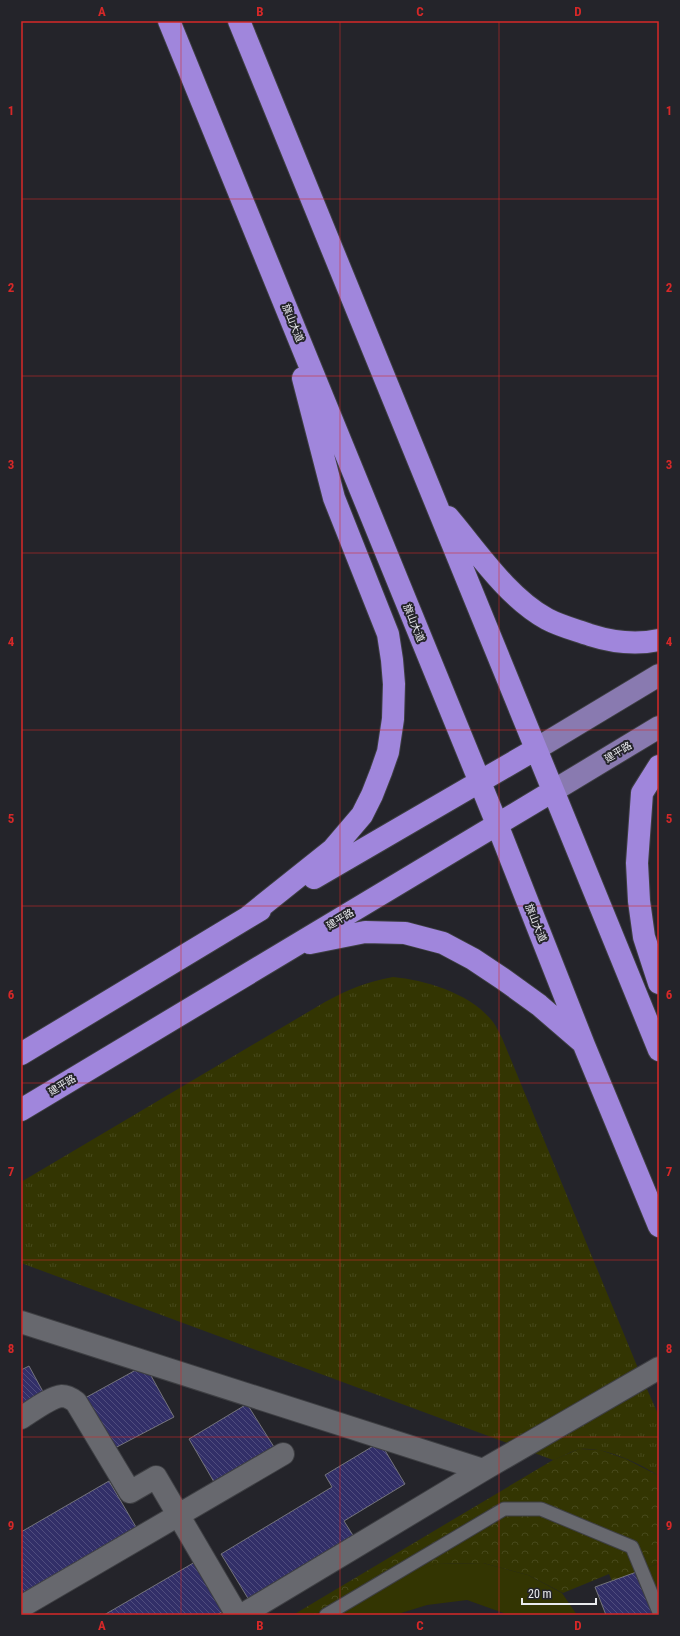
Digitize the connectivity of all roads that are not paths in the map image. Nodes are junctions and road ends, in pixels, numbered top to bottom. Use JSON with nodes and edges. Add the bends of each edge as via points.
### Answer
{"nodes":[{"id":1,"x":169,"y":21,"type":"edge"},
{"id":2,"x":238,"y":21,"type":"edge"},
{"id":3,"x":281,"y":294,"type":"junction"},
{"id":4,"x":436,"y":503,"type":"junction"},
{"id":5,"x":659,"y":640,"type":"edge"},
{"id":6,"x":659,"y":675,"type":"edge"},
{"id":7,"x":659,"y":727,"type":"edge"},
{"id":8,"x":536,"y":749,"type":"junction"},
{"id":9,"x":659,"y":766,"type":"edge"},
{"id":10,"x":479,"y":782,"type":"junction"},
{"id":11,"x":553,"y":791,"type":"junction"},
{"id":12,"x":497,"y":824,"type":"junction"},
{"id":13,"x":248,"y":917,"type":"junction"},
{"id":14,"x":295,"y":946,"type":"junction"},
{"id":15,"x":659,"y":983,"type":"edge"},
{"id":16,"x":584,"y":1045,"type":"junction"},
{"id":17,"x":659,"y":1050,"type":"edge"},
{"id":18,"x":21,"y":1054,"type":"edge"},
{"id":19,"x":21,"y":1110,"type":"edge"},
{"id":20,"x":659,"y":1226,"type":"edge"},
{"id":21,"x":21,"y":1322,"type":"edge"},
{"id":22,"x":659,"y":1368,"type":"edge"},
{"id":23,"x":21,"y":1418,"type":"edge"},
{"id":24,"x":283,"y":1454,"type":"dead end"},
{"id":25,"x":483,"y":1470,"type":"junction"},
{"id":26,"x":178,"y":1515,"type":"junction"},
{"id":27,"x":21,"y":1607,"type":"edge"},
{"id":28,"x":659,"y":1612,"type":"edge"},
{"id":29,"x":237,"y":1615,"type":"edge"},
{"id":30,"x":242,"y":1615,"type":"edge"},
{"id":31,"x":326,"y":1615,"type":"edge"}],
"edges":[{"from":1,"to":3,"type":"highway","name":"旗山大道"},
{"from":2,"to":4,"type":"highway"},
{"from":3,"to":10,"type":"highway","name":"旗山大道"},
{"from":3,"to":13,"type":"highway","via":[[334,498],[388,634],[394,703],[388,752],[362,815],[333,849]]},
{"from":4,"to":5,"type":"highway","via":[[506,586],[526,605],[548,619],[607,640]]},
{"from":4,"to":8,"type":"highway"},
{"from":6,"to":8,"type":"main road"},
{"from":7,"to":11,"type":"main road","name":"建平路"},
{"from":8,"to":10,"type":"highway"},
{"from":8,"to":11,"type":"highway"},
{"from":9,"to":15,"type":"highway","via":[[642,793],[637,863],[644,937]]},
{"from":10,"to":12,"type":"highway","name":"旗山大道"},
{"from":10,"to":13,"type":"highway"},
{"from":11,"to":12,"type":"highway","name":"建平路"},
{"from":11,"to":17,"type":"highway"},
{"from":12,"to":14,"type":"highway","name":"建平路"},
{"from":12,"to":16,"type":"highway","name":"旗山大道"},
{"from":13,"to":18,"type":"highway"},
{"from":14,"to":16,"type":"highway","via":[[365,932],[405,933],[443,943],[503,979]]},
{"from":14,"to":19,"type":"highway","name":"建平路"},
{"from":16,"to":20,"type":"highway","name":"旗山大道"},
{"from":21,"to":25,"type":"street"},
{"from":22,"to":25,"type":"street"},
{"from":23,"to":26,"type":"street","via":[[54,1399],[62,1396],[70,1398],[76,1402],[130,1492],[156,1477]]},
{"from":24,"to":26,"type":"street"},
{"from":25,"to":30,"type":"street"},
{"from":26,"to":27,"type":"street"},
{"from":26,"to":29,"type":"street"},
{"from":28,"to":31,"type":"lane","via":[[632,1547],[541,1508],[504,1509]]}]}
